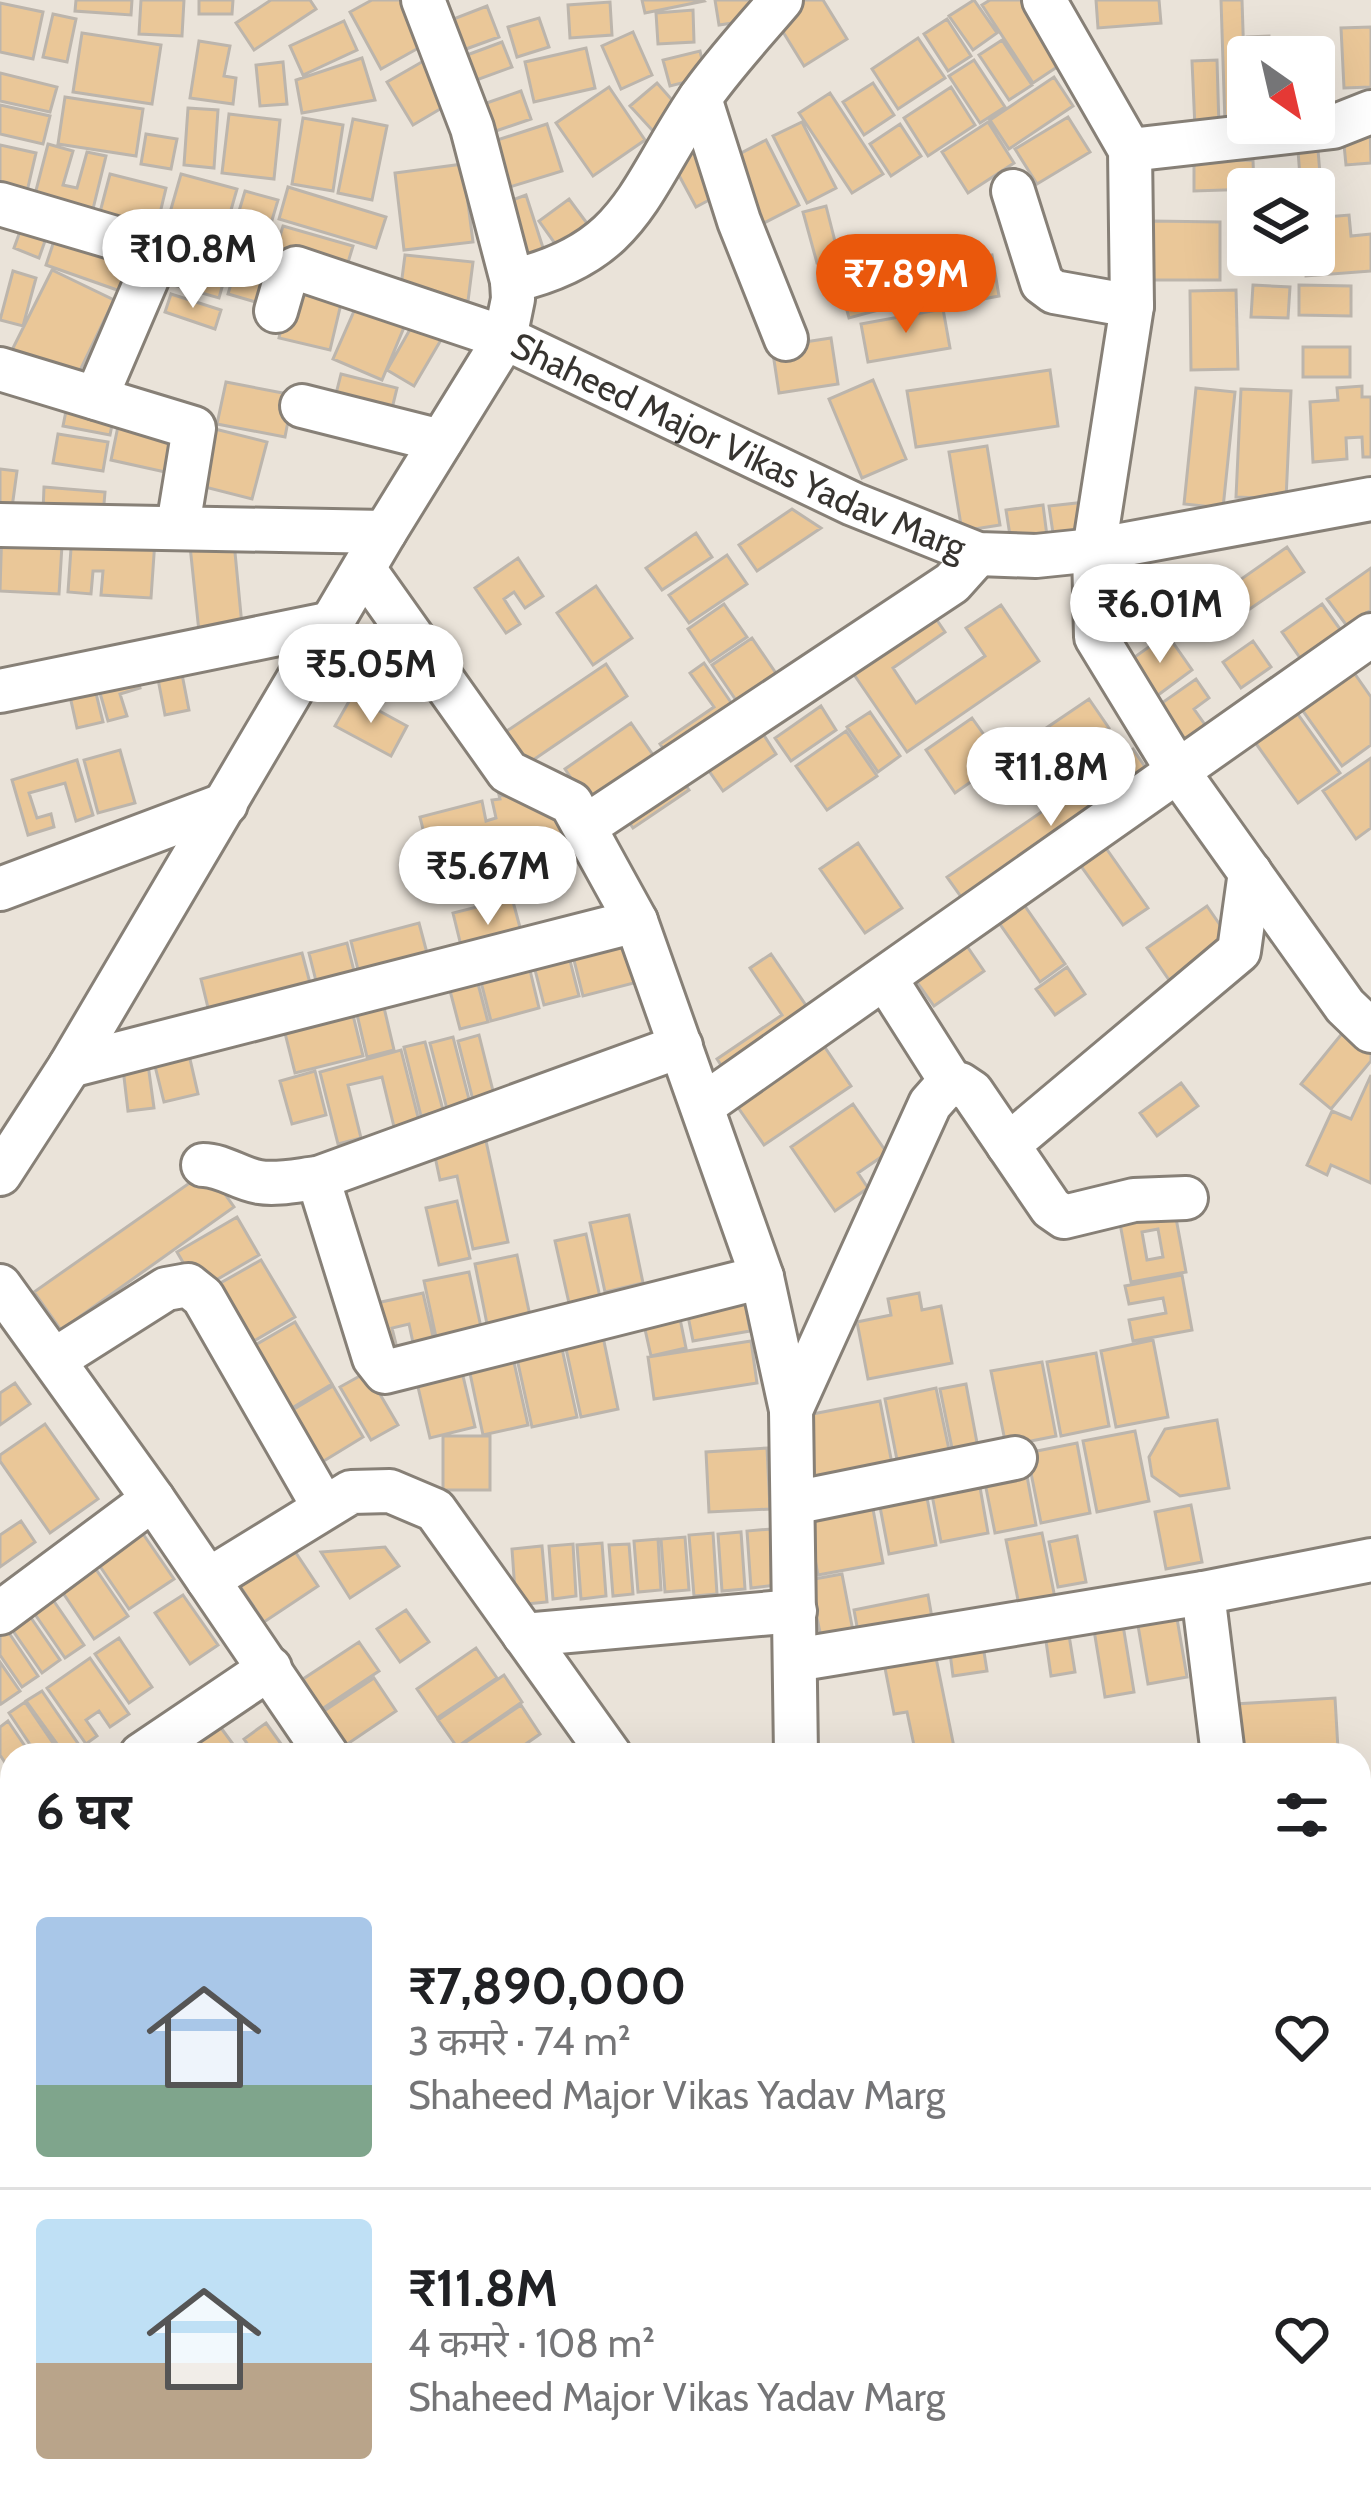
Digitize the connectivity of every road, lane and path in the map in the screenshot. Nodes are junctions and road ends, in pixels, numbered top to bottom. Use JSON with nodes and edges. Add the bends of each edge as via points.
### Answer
{"nodes":[{"id":1,"x":423,"y":0,"type":"edge"},
{"id":2,"x":781,"y":0,"type":"edge"},
{"id":3,"x":1045,"y":0,"type":"edge"},
{"id":4,"x":700,"y":98,"type":"junction"},
{"id":5,"x":1371,"y":112,"type":"edge"},
{"id":6,"x":1130,"y":150,"type":"junction"},
{"id":7,"x":1013,"y":191,"type":"dead end"},
{"id":8,"x":0,"y":204,"type":"edge"},
{"id":9,"x":512,"y":281,"type":"junction"},
{"id":10,"x":1132,"y":306,"type":"junction"},
{"id":11,"x":276,"y":311,"type":"dead end"},
{"id":12,"x":505,"y":338,"type":"junction"},
{"id":13,"x":786,"y":339,"type":"dead end"},
{"id":14,"x":0,"y":369,"type":"edge"},
{"id":15,"x":96,"y":398,"type":"junction"},
{"id":16,"x":302,"y":406,"type":"dead end"},
{"id":17,"x":441,"y":441,"type":"junction"},
{"id":18,"x":1371,"y":499,"type":"edge"},
{"id":19,"x":0,"y":525,"type":"edge"},
{"id":20,"x":178,"y":526,"type":"junction"},
{"id":21,"x":1094,"y":550,"type":"junction"},
{"id":22,"x":375,"y":551,"type":"junction"},
{"id":23,"x":978,"y":554,"type":"junction"},
{"id":24,"x":332,"y":623,"type":"junction"},
{"id":25,"x":1371,"y":635,"type":"edge"},
{"id":26,"x":0,"y":691,"type":"edge"},
{"id":27,"x":1179,"y":773,"type":"junction"},
{"id":28,"x":226,"y":804,"type":"junction"},
{"id":29,"x":586,"y":826,"type":"junction"},
{"id":30,"x":1250,"y":872,"type":"junction"},
{"id":31,"x":0,"y":889,"type":"edge"},
{"id":32,"x":635,"y":921,"type":"junction"},
{"id":33,"x":885,"y":978,"type":"junction"},
{"id":34,"x":1371,"y":1031,"type":"edge"},
{"id":35,"x":681,"y":1046,"type":"junction"},
{"id":36,"x":70,"y":1066,"type":"junction"},
{"id":37,"x":953,"y":1085,"type":"junction"},
{"id":38,"x":701,"y":1106,"type":"junction"},
{"id":39,"x":1008,"y":1145,"type":"junction"},
{"id":40,"x":203,"y":1165,"type":"dead end"},
{"id":41,"x":0,"y":1174,"type":"edge"},
{"id":42,"x":318,"y":1178,"type":"junction"},
{"id":43,"x":1186,"y":1198,"type":"dead end"},
{"id":44,"x":762,"y":1277,"type":"junction"},
{"id":45,"x":0,"y":1286,"type":"edge"},
{"id":46,"x":53,"y":1360,"type":"junction"},
{"id":47,"x":791,"y":1410,"type":"junction"},
{"id":48,"x":1015,"y":1458,"type":"dead end"},
{"id":49,"x":153,"y":1499,"type":"junction"},
{"id":50,"x":793,"y":1504,"type":"junction"},
{"id":51,"x":323,"y":1506,"type":"junction"},
{"id":52,"x":1371,"y":1560,"type":"edge"},
{"id":53,"x":208,"y":1580,"type":"junction"},
{"id":54,"x":1203,"y":1593,"type":"junction"},
{"id":55,"x":795,"y":1611,"type":"junction"},
{"id":56,"x":0,"y":1613,"type":"edge"},
{"id":57,"x":524,"y":1635,"type":"junction"},
{"id":58,"x":795,"y":1660,"type":"junction"},
{"id":59,"x":270,"y":1668,"type":"junction"},
{"id":60,"x":159,"y":1743,"type":"edge"},
{"id":61,"x":319,"y":1743,"type":"edge"},
{"id":62,"x":601,"y":1743,"type":"edge"},
{"id":63,"x":796,"y":1743,"type":"edge"},
{"id":64,"x":1222,"y":1743,"type":"edge"}],
"edges":[{"from":1,"to":9,"type":"street","via":[[472,128]]},
{"from":2,"to":4,"type":"street"},
{"from":3,"to":6,"type":"street"},
{"from":4,"to":9,"type":"street","via":[[610,236],[554,272]]},
{"from":4,"to":13,"type":"street"},
{"from":5,"to":6,"type":"street","via":[[1333,127]]},
{"from":6,"to":10,"type":"street"},
{"from":7,"to":10,"type":"street","via":[[1042,283]]},
{"from":8,"to":15,"type":"street","via":[[159,250]]},
{"from":9,"to":12,"type":"street"},
{"from":10,"to":21,"type":"street"},
{"from":11,"to":12,"type":"street","via":[[287,272],[296,268]]},
{"from":12,"to":17,"type":"street","name":"Shaheed Major Vikas Yadav Marg"},
{"from":12,"to":23,"type":"street","name":"Shaheed Major Vikas Yadav Marg"},
{"from":14,"to":15,"type":"street"},
{"from":15,"to":20,"type":"street","via":[[194,428]]},
{"from":16,"to":17,"type":"street"},
{"from":17,"to":22,"type":"street","name":"Shaheed Major Vikas Yadav Marg"},
{"from":18,"to":21,"type":"street","name":"Shaheed Major Vikas Yadav Marg"},
{"from":19,"to":20,"type":"street"},
{"from":20,"to":22,"type":"street"},
{"from":21,"to":23,"type":"street","name":"Shaheed Major Vikas Yadav Marg"},
{"from":21,"to":27,"type":"street","via":[[1096,637]]},
{"from":22,"to":24,"type":"street","name":"Shaheed Major Vikas Yadav Marg"},
{"from":22,"to":29,"type":"street","via":[[508,772],[558,794]]},
{"from":23,"to":29,"type":"street","via":[[952,583]]},
{"from":24,"to":26,"type":"street"},
{"from":24,"to":28,"type":"street","name":"Shaheed Major Vikas Yadav Marg"},
{"from":25,"to":27,"type":"street"},
{"from":27,"to":30,"type":"street"},
{"from":27,"to":33,"type":"street"},
{"from":28,"to":31,"type":"street"},
{"from":28,"to":36,"type":"street","name":"Shaheed Major Vikas Yadav Marg"},
{"from":29,"to":32,"type":"street"},
{"from":30,"to":34,"type":"street"},
{"from":30,"to":39,"type":"street","via":[[1239,951]]},
{"from":32,"to":35,"type":"street"},
{"from":32,"to":36,"type":"street"},
{"from":33,"to":37,"type":"street"},
{"from":33,"to":38,"type":"street"},
{"from":35,"to":38,"type":"street"},
{"from":35,"to":42,"type":"street"},
{"from":36,"to":41,"type":"street","name":"Shaheed Major Vikas Yadav Marg"},
{"from":37,"to":39,"type":"street","via":[[972,1092]]},
{"from":37,"to":47,"type":"street","via":[[930,1104]]},
{"from":38,"to":44,"type":"street"},
{"from":39,"to":43,"type":"street","via":[[1064,1217],[1134,1200]]},
{"from":40,"to":42,"type":"street","via":[[265,1184]]},
{"from":42,"to":44,"type":"street","via":[[385,1372]]},
{"from":44,"to":47,"type":"street"},
{"from":45,"to":46,"type":"street"},
{"from":46,"to":49,"type":"street"},
{"from":46,"to":51,"type":"street","via":[[166,1289],[188,1286],[202,1297]]},
{"from":47,"to":50,"type":"street"},
{"from":48,"to":50,"type":"street"},
{"from":49,"to":53,"type":"street"},
{"from":49,"to":56,"type":"street"},
{"from":50,"to":55,"type":"street"},
{"from":51,"to":53,"type":"street"},
{"from":51,"to":57,"type":"street","via":[[351,1492],[390,1491],[435,1510]]},
{"from":52,"to":54,"type":"street"},
{"from":53,"to":59,"type":"street"},
{"from":54,"to":58,"type":"street"},
{"from":54,"to":64,"type":"street"},
{"from":55,"to":57,"type":"street"},
{"from":55,"to":58,"type":"street"},
{"from":57,"to":62,"type":"street"},
{"from":58,"to":63,"type":"street"},
{"from":59,"to":60,"type":"street"},
{"from":59,"to":61,"type":"street"}]}
